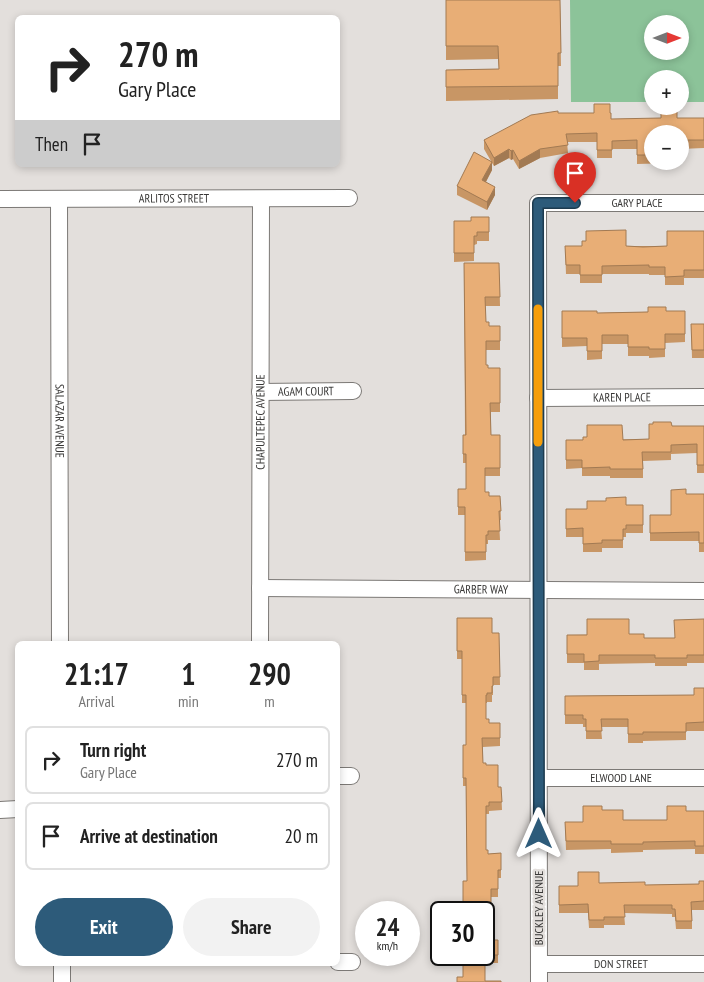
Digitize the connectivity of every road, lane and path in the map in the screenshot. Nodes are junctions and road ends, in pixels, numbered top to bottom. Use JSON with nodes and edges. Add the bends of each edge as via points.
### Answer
{"nodes":[{"id":1,"x":348,"y":198,"type":"dead end"},
{"id":2,"x":0,"y":199,"type":"edge"},
{"id":3,"x":58,"y":199,"type":"junction"},
{"id":4,"x":261,"y":199,"type":"junction"},
{"id":5,"x":538,"y":203,"type":"joint"},
{"id":6,"x":704,"y":203,"type":"edge"},
{"id":7,"x":353,"y":391,"type":"dead end"},
{"id":8,"x":260,"y":392,"type":"junction"},
{"id":9,"x":704,"y":397,"type":"edge"},
{"id":10,"x":538,"y":398,"type":"junction"},
{"id":11,"x":260,"y":588,"type":"junction"},
{"id":12,"x":538,"y":591,"type":"junction"},
{"id":13,"x":704,"y":591,"type":"edge"},
{"id":14,"x":60,"y":641,"type":"edge"},
{"id":15,"x":260,"y":641,"type":"edge"},
{"id":16,"x":539,"y":778,"type":"junction"},
{"id":17,"x":704,"y":778,"type":"edge"},
{"id":18,"x":15,"y":809,"type":"edge"},
{"id":19,"x":0,"y":810,"type":"edge"},
{"id":20,"x":539,"y":964,"type":"junction"},
{"id":21,"x":704,"y":964,"type":"edge"},
{"id":22,"x":62,"y":966,"type":"edge"},
{"id":23,"x":62,"y":982,"type":"edge"},
{"id":24,"x":539,"y":982,"type":"edge"}],
"edges":[{"from":1,"to":4,"type":"street","name":"ARLITOS STREET"},
{"from":2,"to":3,"type":"street","name":"ARLITOS STREET"},
{"from":3,"to":4,"type":"street","name":"ARLITOS STREET"},
{"from":3,"to":14,"type":"street","name":"SALAZAR AVENUE"},
{"from":4,"to":8,"type":"street","name":"CHAPULTEPEC AVENUE"},
{"from":5,"to":6,"type":"street","name":"GARY PLACE"},
{"from":5,"to":10,"type":"street","name":"BUCKLEY AVENUE"},
{"from":7,"to":8,"type":"street","name":"AGAM COURT"},
{"from":8,"to":11,"type":"street","name":"CHAPULTEPEC AVENUE"},
{"from":9,"to":10,"type":"street","name":"KAREN PLACE"},
{"from":10,"to":12,"type":"street","name":"BUCKLEY AVENUE"},
{"from":11,"to":12,"type":"street","name":"GARBER WAY"},
{"from":11,"to":15,"type":"street","name":"CHAPULTEPEC AVENUE"},
{"from":12,"to":13,"type":"street","name":"GARBER WAY"},
{"from":12,"to":16,"type":"street","name":"BUCKLEY AVENUE"},
{"from":16,"to":17,"type":"street","name":"ELWOOD LANE"},
{"from":16,"to":20,"type":"street","name":"BUCKLEY AVENUE"},
{"from":18,"to":19,"type":"street"},
{"from":20,"to":21,"type":"street","name":"DON STREET"},
{"from":20,"to":24,"type":"street","name":"BUCKLEY AVENUE"},
{"from":22,"to":23,"type":"street"}]}
